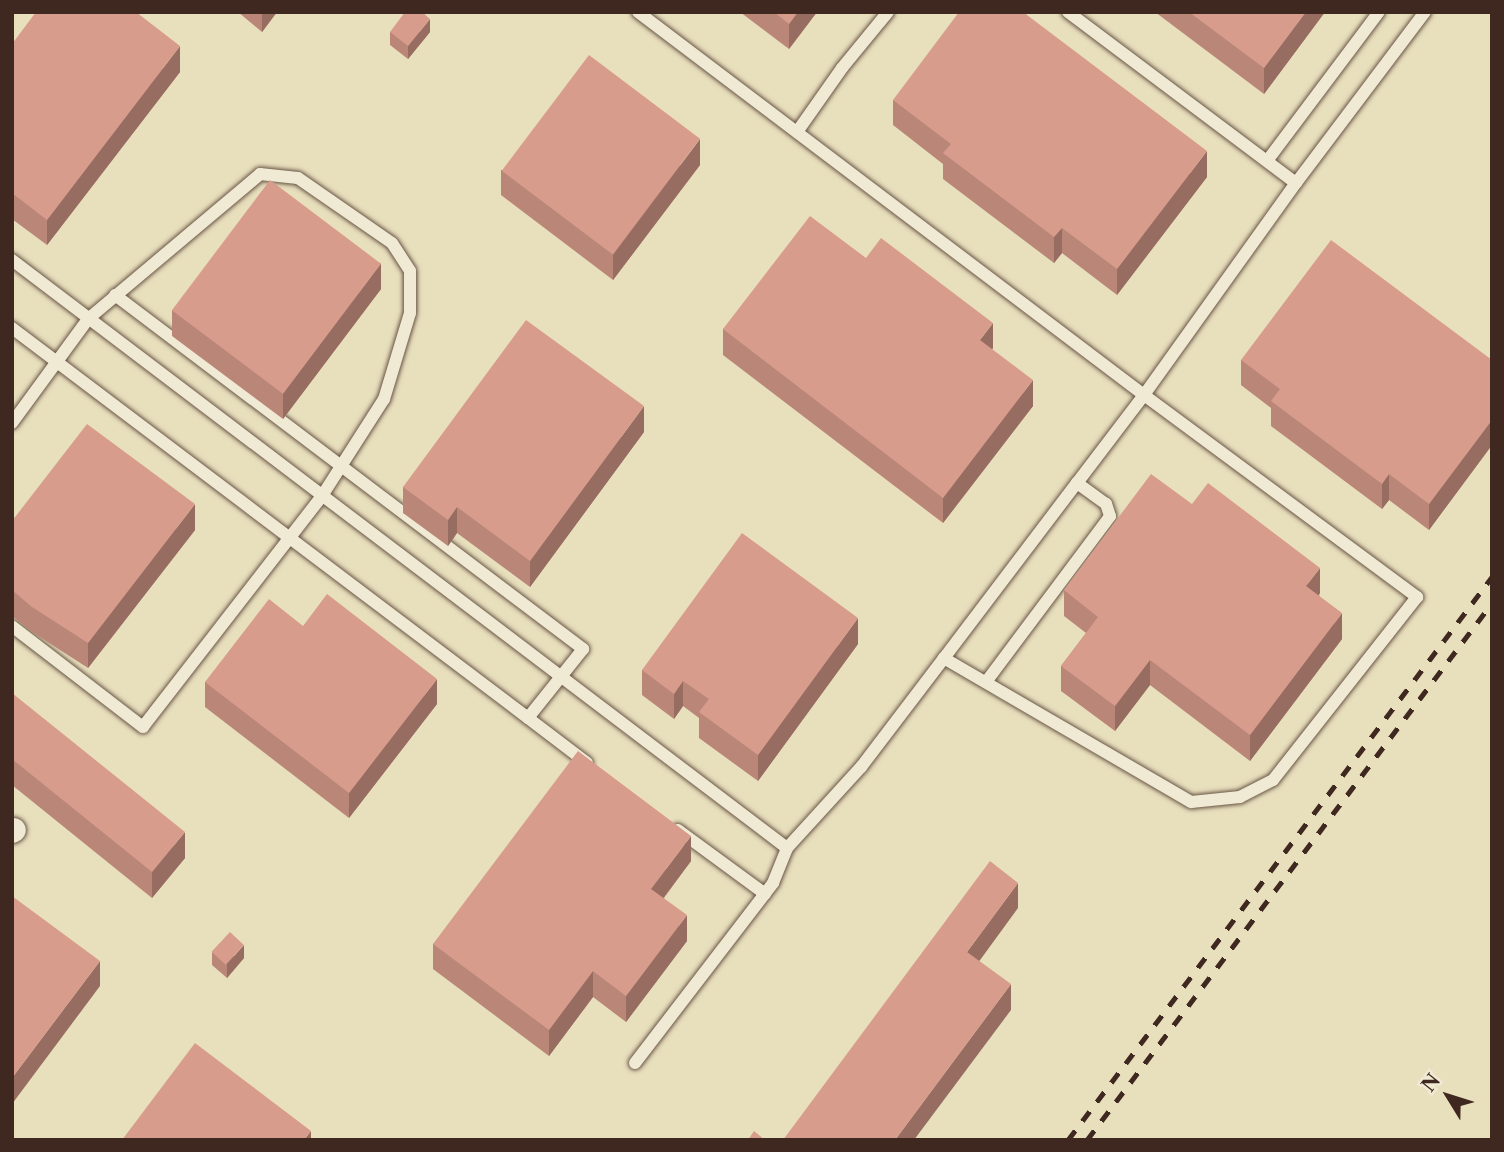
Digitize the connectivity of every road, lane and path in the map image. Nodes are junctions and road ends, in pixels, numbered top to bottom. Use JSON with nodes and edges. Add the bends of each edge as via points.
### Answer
{"nodes":[{"id":1,"x":638,"y":12,"type":"edge"},
{"id":2,"x":888,"y":12,"type":"edge"},
{"id":3,"x":1068,"y":12,"type":"edge"},
{"id":4,"x":1379,"y":12,"type":"edge"},
{"id":5,"x":1425,"y":12,"type":"edge"},
{"id":6,"x":797,"y":132,"type":"junction"},
{"id":7,"x":1267,"y":161,"type":"junction"},
{"id":8,"x":1296,"y":183,"type":"junction"},
{"id":9,"x":12,"y":260,"type":"edge"},
{"id":10,"x":115,"y":295,"type":"junction"},
{"id":11,"x":88,"y":319,"type":"junction"},
{"id":12,"x":12,"y":328,"type":"edge"},
{"id":13,"x":56,"y":361,"type":"junction"},
{"id":14,"x":1144,"y":395,"type":"junction"},
{"id":15,"x":12,"y":423,"type":"edge"},
{"id":16,"x":340,"y":467,"type":"junction"},
{"id":17,"x":1077,"y":483,"type":"junction"},
{"id":18,"x":322,"y":496,"type":"junction"},
{"id":19,"x":291,"y":536,"type":"junction"},
{"id":20,"x":12,"y":626,"type":"edge"},
{"id":21,"x":944,"y":658,"type":"junction"},
{"id":22,"x":560,"y":676,"type":"junction"},
{"id":23,"x":986,"y":682,"type":"junction"},
{"id":24,"x":528,"y":718,"type":"junction"},
{"id":25,"x":603,"y":774,"type":"edge"},
{"id":26,"x":668,"y":822,"type":"edge"},
{"id":27,"x":787,"y":848,"type":"junction"},
{"id":28,"x":765,"y":894,"type":"junction"},
{"id":29,"x":635,"y":1063,"type":"dead end"}],
"edges":[{"from":1,"to":6,"type":"lane"},
{"from":2,"to":6,"type":"lane"},
{"from":3,"to":7,"type":"lane"},
{"from":4,"to":7,"type":"lane"},
{"from":5,"to":8,"type":"lane"},
{"from":6,"to":14,"type":"lane"},
{"from":7,"to":8,"type":"lane"},
{"from":8,"to":14,"type":"lane"},
{"from":9,"to":11,"type":"lane"},
{"from":10,"to":11,"type":"lane"},
{"from":10,"to":16,"type":"lane"},
{"from":10,"to":16,"type":"lane","via":[[260,174],[298,177],[391,243],[410,271],[410,313],[384,399]]},
{"from":11,"to":13,"type":"lane"},
{"from":11,"to":18,"type":"lane"},
{"from":12,"to":13,"type":"lane"},
{"from":13,"to":15,"type":"lane"},
{"from":13,"to":19,"type":"lane"},
{"from":14,"to":17,"type":"lane"},
{"from":14,"to":23,"type":"lane","via":[[1418,597],[1273,780],[1240,797],[1191,802]]},
{"from":16,"to":18,"type":"lane"},
{"from":16,"to":22,"type":"lane","via":[[583,649]]},
{"from":17,"to":21,"type":"lane"},
{"from":17,"to":23,"type":"lane","via":[[1106,504],[1110,516]]},
{"from":18,"to":19,"type":"lane"},
{"from":18,"to":22,"type":"lane"},
{"from":19,"to":20,"type":"lane","via":[[143,727]]},
{"from":19,"to":24,"type":"lane"},
{"from":21,"to":23,"type":"lane"},
{"from":21,"to":27,"type":"lane","via":[[861,767]]},
{"from":22,"to":24,"type":"lane"},
{"from":22,"to":27,"type":"lane"},
{"from":24,"to":25,"type":"lane"},
{"from":26,"to":28,"type":"lane"},
{"from":27,"to":28,"type":"lane"},
{"from":28,"to":29,"type":"lane"}]}
